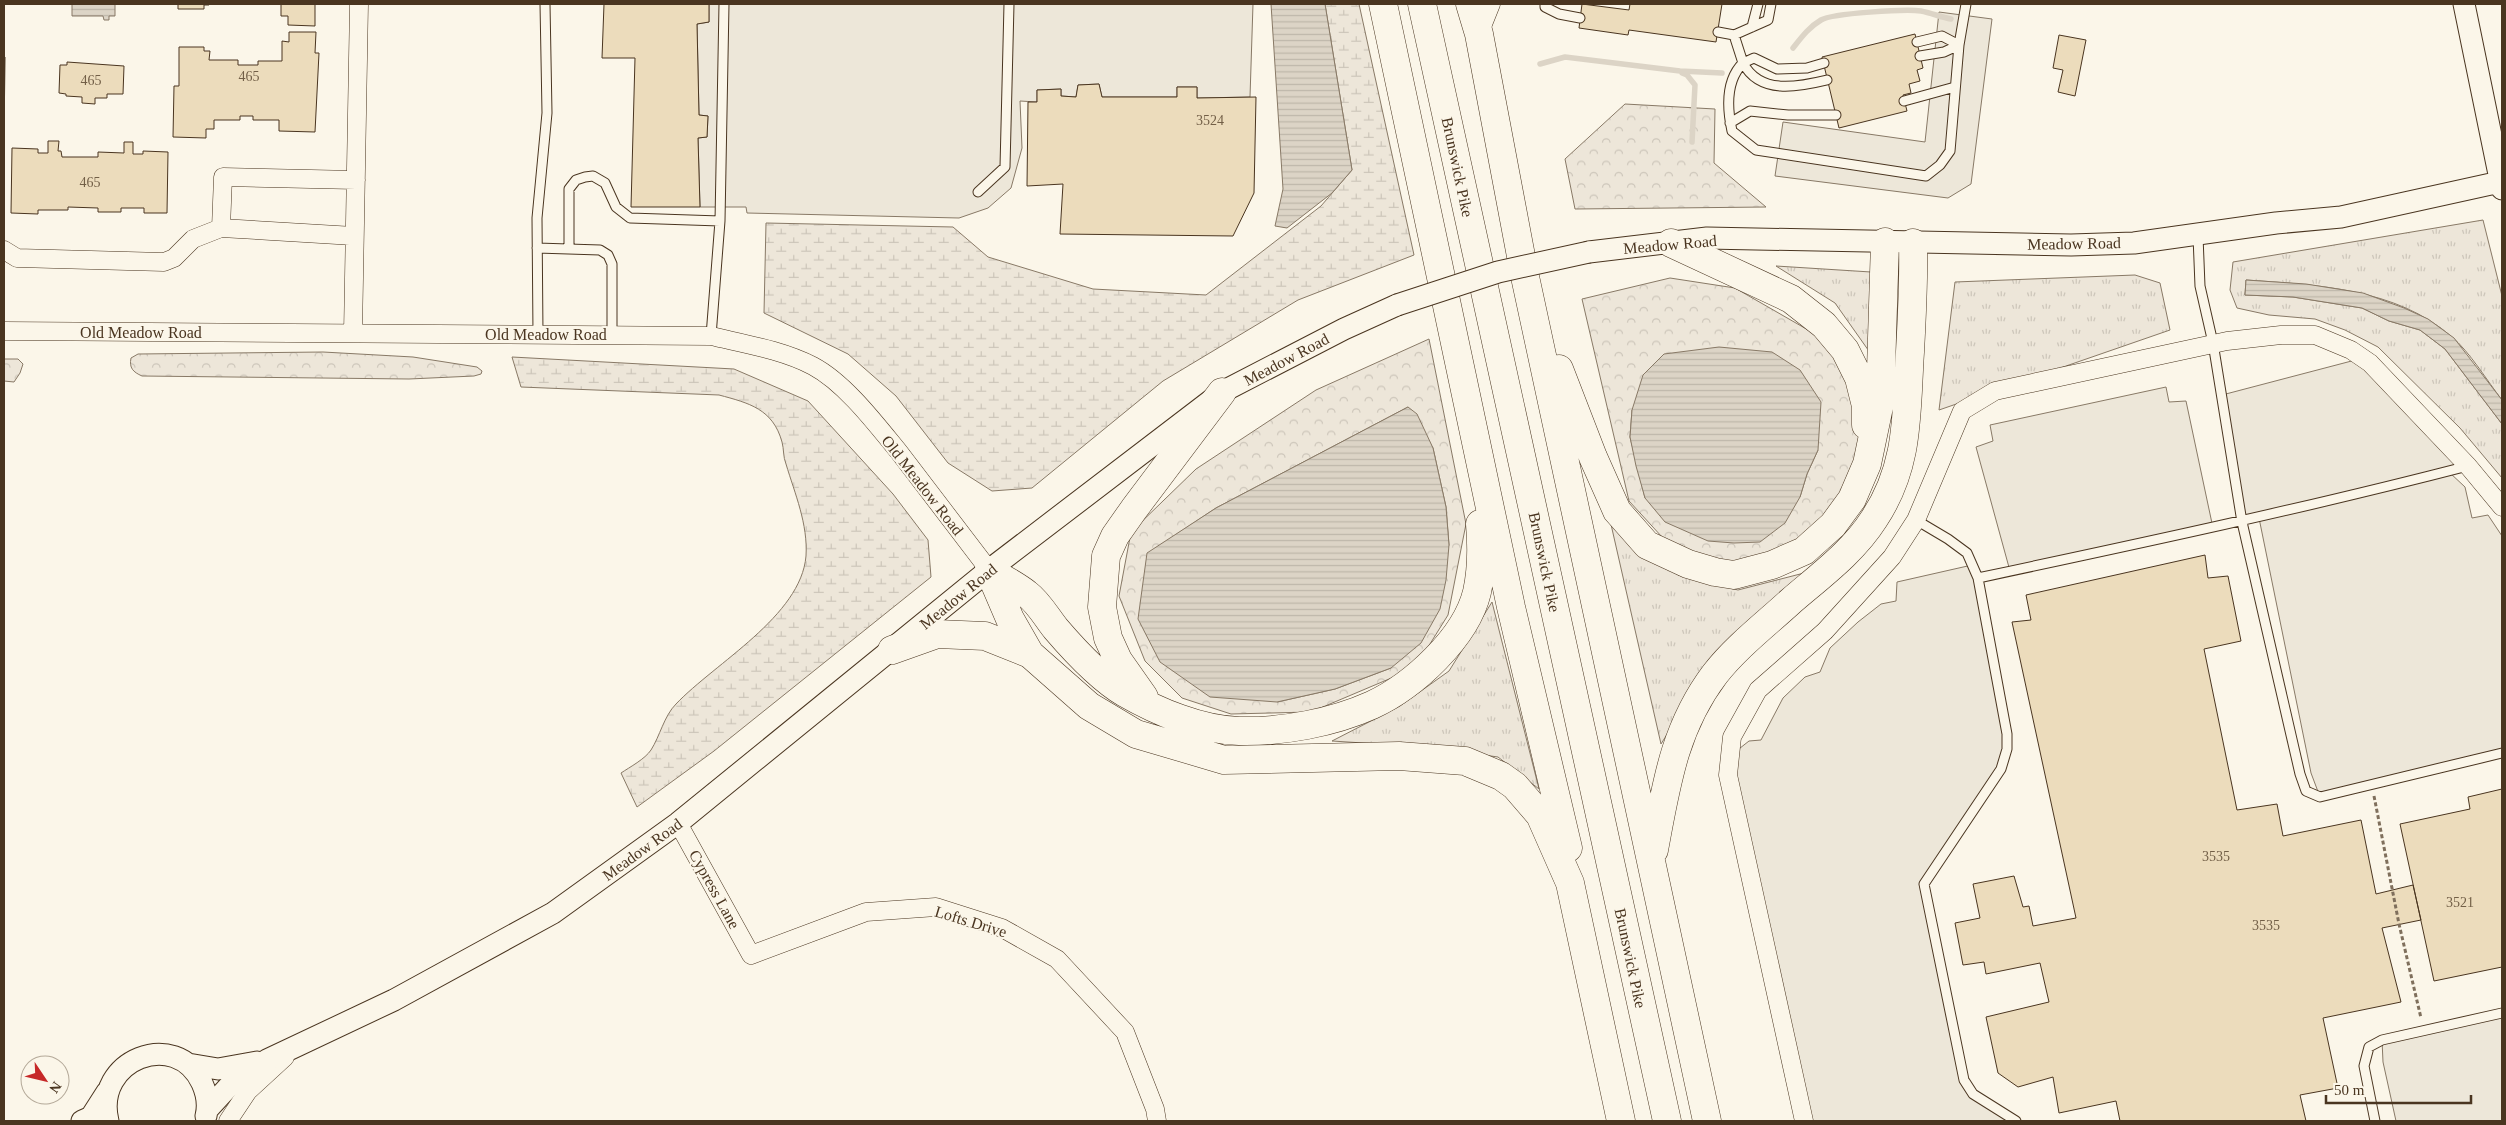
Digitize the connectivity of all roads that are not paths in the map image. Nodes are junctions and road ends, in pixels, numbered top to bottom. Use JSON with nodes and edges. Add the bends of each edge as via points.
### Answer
{"nodes":[{"id":1,"x":360,"y":4,"type":"edge"},
{"id":2,"x":545,"y":4,"type":"edge"},
{"id":3,"x":724,"y":4,"type":"edge"},
{"id":4,"x":1009,"y":4,"type":"edge"},
{"id":5,"x":1383,"y":4,"type":"edge"},
{"id":6,"x":1422,"y":4,"type":"edge"},
{"id":7,"x":1470,"y":4,"type":"edge"},
{"id":8,"x":1491,"y":4,"type":"edge"},
{"id":9,"x":1545,"y":4,"type":"edge"},
{"id":10,"x":1758,"y":4,"type":"edge"},
{"id":11,"x":1771,"y":4,"type":"edge"},
{"id":12,"x":1966,"y":4,"type":"edge"},
{"id":13,"x":2464,"y":4,"type":"edge"},
{"id":14,"x":1580,"y":18,"type":"dead end"},
{"id":15,"x":1752,"y":26,"type":"junction"},
{"id":16,"x":1718,"y":32,"type":"dead end"},
{"id":17,"x":1478,"y":34,"type":"junction"},
{"id":18,"x":1734,"y":35,"type":"junction"},
{"id":19,"x":1917,"y":42,"type":"dead end"},
{"id":20,"x":1958,"y":45,"type":"junction"},
{"id":21,"x":1920,"y":56,"type":"dead end"},
{"id":22,"x":1743,"y":63,"type":"junction"},
{"id":23,"x":1824,"y":64,"type":"dead end"},
{"id":24,"x":1828,"y":80,"type":"dead end"},
{"id":25,"x":1955,"y":87,"type":"junction"},
{"id":26,"x":1904,"y":101,"type":"dead end"},
{"id":27,"x":1836,"y":115,"type":"dead end"},
{"id":28,"x":1730,"y":123,"type":"junction"},
{"id":29,"x":356,"y":180,"type":"junction"},
{"id":30,"x":2502,"y":184,"type":"edge"},
{"id":31,"x":978,"y":192,"type":"dead end"},
{"id":32,"x":720,"y":221,"type":"junction"},
{"id":33,"x":221,"y":228,"type":"junction"},
{"id":34,"x":354,"y":236,"type":"junction"},
{"id":35,"x":2198,"y":236,"type":"junction"},
{"id":36,"x":1884,"y":242,"type":"junction"},
{"id":37,"x":1672,"y":243,"type":"junction"},
{"id":38,"x":1913,"y":243,"type":"junction"},
{"id":39,"x":537,"y":248,"type":"junction"},
{"id":40,"x":569,"y":249,"type":"junction"},
{"id":41,"x":4,"y":250,"type":"edge"},
{"id":42,"x":1524,"y":272,"type":"junction"},
{"id":43,"x":4,"y":331,"type":"edge"},
{"id":44,"x":353,"y":333,"type":"junction"},
{"id":45,"x":538,"y":334,"type":"junction"},
{"id":46,"x":612,"y":335,"type":"junction"},
{"id":47,"x":711,"y":336,"type":"junction"},
{"id":48,"x":2213,"y":343,"type":"junction"},
{"id":49,"x":1222,"y":392,"type":"junction"},
{"id":50,"x":1472,"y":424,"type":"junction"},
{"id":51,"x":1867,"y":464,"type":"junction"},
{"id":52,"x":2468,"y":466,"type":"junction"},
{"id":53,"x":2502,"y":507,"type":"edge"},
{"id":54,"x":1916,"y":520,"type":"junction"},
{"id":55,"x":2242,"y":522,"type":"junction"},
{"id":56,"x":989,"y":570,"type":"junction"},
{"id":57,"x":1978,"y":578,"type":"junction"},
{"id":58,"x":892,"y":650,"type":"junction"},
{"id":59,"x":1030,"y":654,"type":"junction"},
{"id":60,"x":1149,"y":705,"type":"junction"},
{"id":61,"x":2502,"y":753,"type":"edge"},
{"id":62,"x":678,"y":823,"type":"junction"},
{"id":63,"x":1652,"y":861,"type":"junction"},
{"id":64,"x":1570,"y":883,"type":"junction"},
{"id":65,"x":751,"y":955,"type":"joint"},
{"id":66,"x":2502,"y":1013,"type":"edge"},
{"id":67,"x":305,"y":1040,"type":"junction"},
{"id":68,"x":267,"y":1060,"type":"junction"},
{"id":69,"x":188,"y":1064,"type":"junction"},
{"id":70,"x":107,"y":1092,"type":"junction"},
{"id":71,"x":207,"y":1115,"type":"edge"},
{"id":72,"x":82,"y":1121,"type":"edge"},
{"id":73,"x":108,"y":1121,"type":"edge"},
{"id":74,"x":228,"y":1121,"type":"edge"},
{"id":75,"x":1157,"y":1121,"type":"edge"},
{"id":76,"x":1621,"y":1121,"type":"edge"},
{"id":77,"x":1667,"y":1121,"type":"edge"},
{"id":78,"x":1707,"y":1121,"type":"edge"},
{"id":79,"x":1804,"y":1121,"type":"edge"},
{"id":80,"x":2016,"y":1121,"type":"edge"},
{"id":81,"x":2375,"y":1121,"type":"edge"}],
"edges":[{"from":1,"to":29,"type":"street"},
{"from":2,"to":39,"type":"lane","via":[[547,113]]},
{"from":3,"to":32,"type":"lane"},
{"from":4,"to":31,"type":"lane","via":[[1005,167]]},
{"from":5,"to":50,"type":"highway"},
{"from":6,"to":77,"type":"highway","name":"Brunswick Pike"},
{"from":7,"to":17,"type":"highway"},
{"from":8,"to":17,"type":"street"},
{"from":9,"to":14,"type":"lane","via":[[1559,14]]},
{"from":10,"to":15,"type":"lane"},
{"from":11,"to":15,"type":"lane","via":[[1768,20]]},
{"from":12,"to":20,"type":"lane"},
{"from":13,"to":30,"type":"street"},
{"from":15,"to":18,"type":"lane"},
{"from":16,"to":18,"type":"lane"},
{"from":17,"to":42,"type":"highway"},
{"from":18,"to":22,"type":"lane"},
{"from":19,"to":20,"type":"lane","via":[[1942,36]]},
{"from":20,"to":21,"type":"lane","via":[[1944,52]]},
{"from":20,"to":25,"type":"lane"},
{"from":22,"to":23,"type":"lane","via":[[1754,58],[1777,69]]},
{"from":22,"to":24,"type":"lane","via":[[1749,76],[1771,86],[1801,86]]},
{"from":22,"to":28,"type":"lane","via":[[1734,72],[1727,106]]},
{"from":25,"to":26,"type":"lane"},
{"from":25,"to":28,"type":"lane","via":[[1950,151],[1926,176],[1756,150],[1732,131]]},
{"from":27,"to":28,"type":"lane","via":[[1750,111]]},
{"from":29,"to":33,"type":"street","via":[[223,177]]},
{"from":29,"to":34,"type":"street"},
{"from":30,"to":35,"type":"street","name":"Meadow Road","via":[[2341,217],[2276,223]]},
{"from":32,"to":40,"type":"lane","via":[[630,218],[616,207],[605,183],[593,176],[585,176],[576,180],[569,189]]},
{"from":32,"to":47,"type":"lane"},
{"from":33,"to":34,"type":"street"},
{"from":33,"to":41,"type":"street","via":[[193,239],[174,258],[164,262],[17,258]]},
{"from":34,"to":44,"type":"street"},
{"from":35,"to":38,"type":"street","name":"Meadow Road","via":[[2070,245]]},
{"from":35,"to":48,"type":"lane","via":[[2200,286]]},
{"from":36,"to":37,"type":"street","name":"Meadow Road","via":[[1707,238]]},
{"from":36,"to":38,"type":"street","name":"Meadow Road"},
{"from":36,"to":51,"type":"highway","via":[[1880,402]]},
{"from":37,"to":49,"type":"street","name":"Meadow Road","bridge":true,"via":[[1589,252],[1498,272],[1397,305]]},
{"from":37,"to":51,"type":"highway","via":[[1791,299],[1824,325],[1845,350],[1859,378],[1866,406]]},
{"from":38,"to":63,"type":"highway","via":[[1908,418],[1896,472],[1875,519],[1857,542],[1735,652],[1699,697],[1683,726],[1672,757]]},
{"from":39,"to":40,"type":"lane"},
{"from":39,"to":45,"type":"lane"},
{"from":40,"to":46,"type":"lane","via":[[600,250],[608,255]]},
{"from":42,"to":51,"type":"highway","via":[[1617,511],[1647,545],[1688,564],[1715,572],[1734,575],[1772,565],[1804,551],[1833,525],[1852,499]]},
{"from":42,"to":63,"type":"highway"},
{"from":43,"to":44,"type":"street","name":"Old Meadow Road"},
{"from":44,"to":45,"type":"street","name":"Old Meadow Road"},
{"from":45,"to":46,"type":"street","name":"Old Meadow Road"},
{"from":46,"to":47,"type":"street","name":"Old Meadow Road"},
{"from":47,"to":56,"type":"street","name":"Old Meadow Road","via":[[784,354],[815,367],[840,387],[880,430]]},
{"from":48,"to":52,"type":"street","via":[[2281,335],[2314,335],[2351,350],[2370,363]]},
{"from":48,"to":54,"type":"street","via":[[1995,391],[1962,411]]},
{"from":48,"to":55,"type":"lane"},
{"from":49,"to":56,"type":"street","name":"Meadow Road"},
{"from":49,"to":60,"type":"highway","via":[[1134,508],[1106,556],[1102,607],[1108,638],[1118,660]]},
{"from":50,"to":60,"type":"highway","via":[[1482,556],[1476,593],[1465,621],[1436,658],[1405,685],[1373,704],[1329,720],[1285,728],[1238,731],[1193,723]]},
{"from":50,"to":64,"type":"highway","via":[[1511,607],[1573,867]]},
{"from":52,"to":53,"type":"street"},
{"from":52,"to":55,"type":"lane"},
{"from":54,"to":57,"type":"lane","via":[[1966,554]]},
{"from":54,"to":79,"type":"street","via":[[1892,557],[1825,631],[1758,690],[1732,738],[1728,775]]},
{"from":55,"to":57,"type":"lane"},
{"from":55,"to":61,"type":"lane","via":[[2306,791],[2320,797]]},
{"from":56,"to":58,"type":"street","name":"Meadow Road"},
{"from":56,"to":59,"type":"highway","via":[[1010,619]]},
{"from":56,"to":60,"type":"highway","via":[[1028,595],[1057,630],[1124,693]]},
{"from":57,"to":80,"type":"lane","via":[[2007,734],[2007,749],[2001,769],[1924,884],[1964,1080],[1973,1094]]},
{"from":58,"to":59,"type":"highway","via":[[937,634],[985,636]]},
{"from":58,"to":62,"type":"street","name":"Meadow Road"},
{"from":59,"to":64,"type":"highway","via":[[1089,706],[1136,734],[1224,760],[1399,756],[1465,761],[1501,776],[1527,798],[1540,815]]},
{"from":62,"to":65,"type":"street","name":"Cypress Lane"},
{"from":62,"to":67,"type":"street","name":"Meadow Road","via":[[553,913],[394,1000]]},
{"from":63,"to":78,"type":"highway"},
{"from":64,"to":76,"type":"highway"},
{"from":65,"to":75,"type":"street","name":"Lofts Drive","via":[[866,912],[936,907],[1002,928],[1058,959],[1125,1032]]},
{"from":66,"to":81,"type":"lane","via":[[2382,1040],[2369,1047],[2364,1066]]},
{"from":67,"to":68,"type":"street","name":"Meadow Road"},
{"from":67,"to":74,"type":"street","via":[[248,1092]]},
{"from":68,"to":69,"type":"street","name":"Meadow Road","via":[[218,1069]]},
{"from":68,"to":71,"type":"street","name":"Meadow Road","via":[[231,1084]]},
{"from":69,"to":70,"type":"street","name":"Meadow Road","via":[[163,1054],[136,1059],[115,1076]]},
{"from":69,"to":71,"type":"street","name":"Meadow Road","via":[[200,1076],[207,1092]]},
{"from":70,"to":72,"type":"street","name":"Meadow Road","via":[[91,1117]]},
{"from":70,"to":73,"type":"street","via":[[105,1110]]}]}
